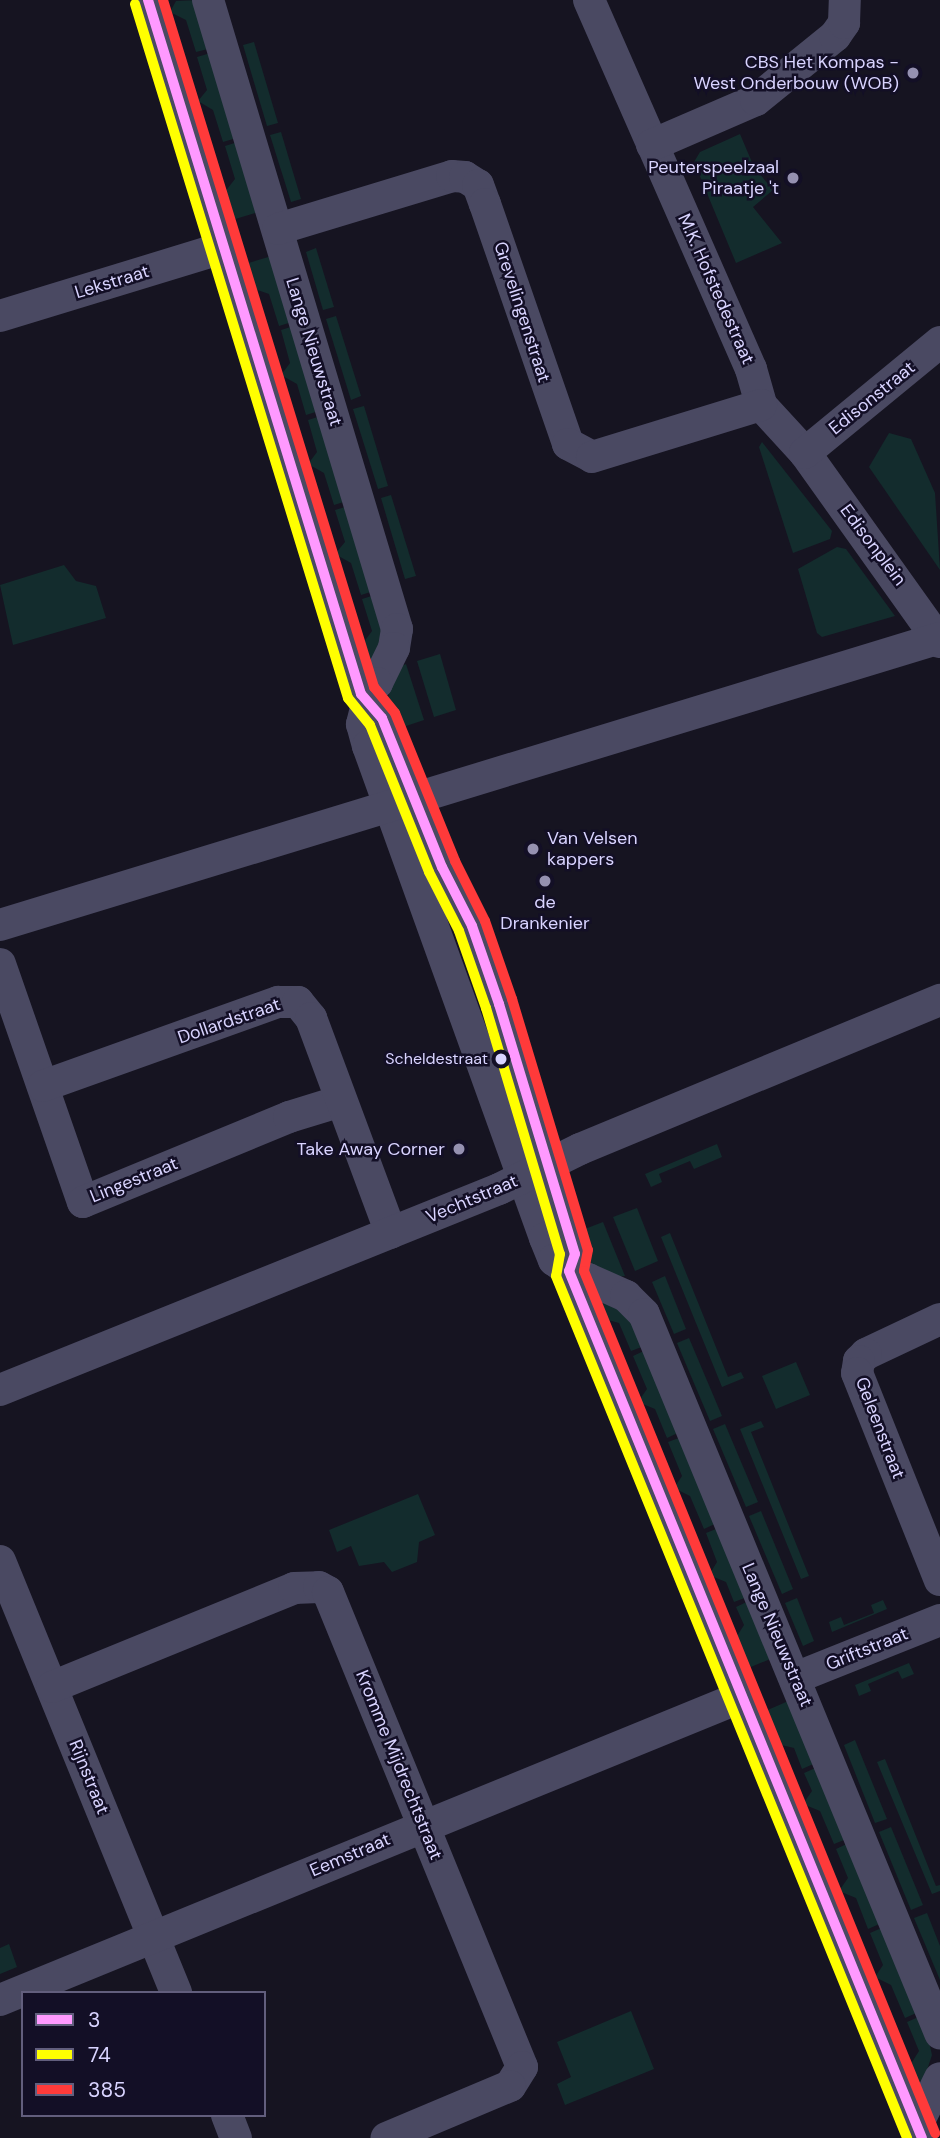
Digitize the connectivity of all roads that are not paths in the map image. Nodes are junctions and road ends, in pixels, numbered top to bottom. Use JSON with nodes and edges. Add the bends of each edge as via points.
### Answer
{"nodes":[{"id":1,"x":148,"y":0,"type":"edge"},
{"id":2,"x":208,"y":0,"type":"edge"},
{"id":3,"x":589,"y":0,"type":"edge"},
{"id":4,"x":845,"y":0,"type":"edge"},
{"id":5,"x":652,"y":145,"type":"junction"},
{"id":6,"x":278,"y":229,"type":"junction"},
{"id":7,"x":223,"y":248,"type":"junction"},
{"id":8,"x":0,"y":316,"type":"edge"},
{"id":9,"x":940,"y":342,"type":"edge"},
{"id":10,"x":761,"y":405,"type":"junction"},
{"id":11,"x":805,"y":453,"type":"junction"},
{"id":12,"x":939,"y":639,"type":"edge"},
{"id":13,"x":364,"y":699,"type":"junction"},
{"id":14,"x":401,"y":802,"type":"junction"},
{"id":15,"x":0,"y":925,"type":"edge"},
{"id":16,"x":0,"y":964,"type":"edge"},
{"id":17,"x":940,"y":1000,"type":"edge"},
{"id":18,"x":43,"y":1086,"type":"junction"},
{"id":19,"x":341,"y":1101,"type":"junction"},
{"id":20,"x":535,"y":1172,"type":"junction"},
{"id":21,"x":391,"y":1233,"type":"junction"},
{"id":22,"x":571,"y":1278,"type":"junction"},
{"id":23,"x":940,"y":1319,"type":"edge"},
{"id":24,"x":0,"y":1390,"type":"edge"},
{"id":25,"x":0,"y":1561,"type":"edge"},
{"id":26,"x":940,"y":1580,"type":"edge"},
{"id":27,"x":940,"y":1619,"type":"edge"},
{"id":28,"x":795,"y":1678,"type":"junction"},
{"id":29,"x":52,"y":1687,"type":"junction"},
{"id":30,"x":741,"y":1697,"type":"junction"},
{"id":31,"x":422,"y":1825,"type":"junction"},
{"id":32,"x":153,"y":1938,"type":"junction"},
{"id":33,"x":21,"y":1991,"type":"edge"},
{"id":34,"x":22,"y":1991,"type":"edge"},
{"id":35,"x":175,"y":1991,"type":"edge"},
{"id":36,"x":0,"y":2000,"type":"edge"},
{"id":37,"x":940,"y":2033,"type":"edge"},
{"id":38,"x":940,"y":2078,"type":"edge"},
{"id":39,"x":228,"y":2117,"type":"edge"},
{"id":40,"x":920,"y":2131,"type":"edge"},
{"id":41,"x":236,"y":2138,"type":"edge"},
{"id":42,"x":386,"y":2138,"type":"edge"}],
"edges":[{"from":1,"to":7,"type":"street"},
{"from":2,"to":6,"type":"street","name":"Lange Nieuwstraat"},
{"from":3,"to":5,"type":"street","name":"M.K. Hofstedestraat"},
{"from":4,"to":5,"type":"street","via":[[844,23],[835,36],[755,100]]},
{"from":5,"to":10,"type":"street","name":"M.K. Hofstedestraat","via":[[751,369]]},
{"from":6,"to":10,"type":"street","name":"Grevelingenstraat","via":[[452,176],[465,177],[478,185],[568,444],[592,457]]},
{"from":6,"to":13,"type":"street","name":"Lange Nieuwstraat","via":[[397,629],[394,648]]},
{"from":7,"to":8,"type":"street","name":"Lekstraat"},
{"from":7,"to":13,"type":"street"},
{"from":9,"to":11,"type":"street","name":"Edisonstraat"},
{"from":10,"to":11,"type":"street","name":"M.K. Hofstedestraat"},
{"from":11,"to":12,"type":"street","name":"Edisonplein"},
{"from":12,"to":14,"type":"street"},
{"from":13,"to":14,"type":"street","via":[[382,718]]},
{"from":14,"to":15,"type":"street"},
{"from":14,"to":20,"type":"street","via":[[472,926]]},
{"from":16,"to":18,"type":"street","name":"Lingestraat"},
{"from":17,"to":20,"type":"street","name":"Vechtstraat"},
{"from":18,"to":19,"type":"street","name":"Dollardstraat","via":[[288,1000],[306,1009]]},
{"from":18,"to":19,"type":"street","name":"Lingestraat","via":[[83,1202],[289,1117]]},
{"from":19,"to":21,"type":"street","name":"Dollardstraat"},
{"from":20,"to":21,"type":"street","name":"Vechtstraat"},
{"from":20,"to":22,"type":"street","via":[[554,1260]]},
{"from":21,"to":24,"type":"street","name":"Vechtstraat"},
{"from":22,"to":28,"type":"street","name":"Lange Nieuwstraat","via":[[588,1279],[626,1296],[644,1314]]},
{"from":22,"to":30,"type":"street"},
{"from":23,"to":26,"type":"street","name":"Geleenstraat","via":[[866,1353],[859,1361],[858,1373]]},
{"from":25,"to":29,"type":"street","name":"Rijnstraat"},
{"from":27,"to":28,"type":"street","name":"Griftstraat"},
{"from":28,"to":37,"type":"street","name":"Lange Nieuwstraat"},
{"from":29,"to":31,"type":"street","name":"Kromme Mijdrechtstraat","via":[[294,1588],[319,1587],[332,1601]]},
{"from":29,"to":32,"type":"street","name":"Rijnstraat"},
{"from":30,"to":31,"type":"street","name":"Eemstraat"},
{"from":30,"to":40,"type":"street"},
{"from":31,"to":32,"type":"street","name":"Eemstraat"},
{"from":31,"to":42,"type":"street","name":"Kromme Mijdrechtstraat","via":[[522,2067],[510,2086]]},
{"from":32,"to":34,"type":"street","name":"Eemstraat"},
{"from":32,"to":35,"type":"street","name":"Rijnstraat"},
{"from":33,"to":36,"type":"street","name":"Eemstraat"},
{"from":38,"to":40,"type":"street"},
{"from":39,"to":41,"type":"street"}]}
